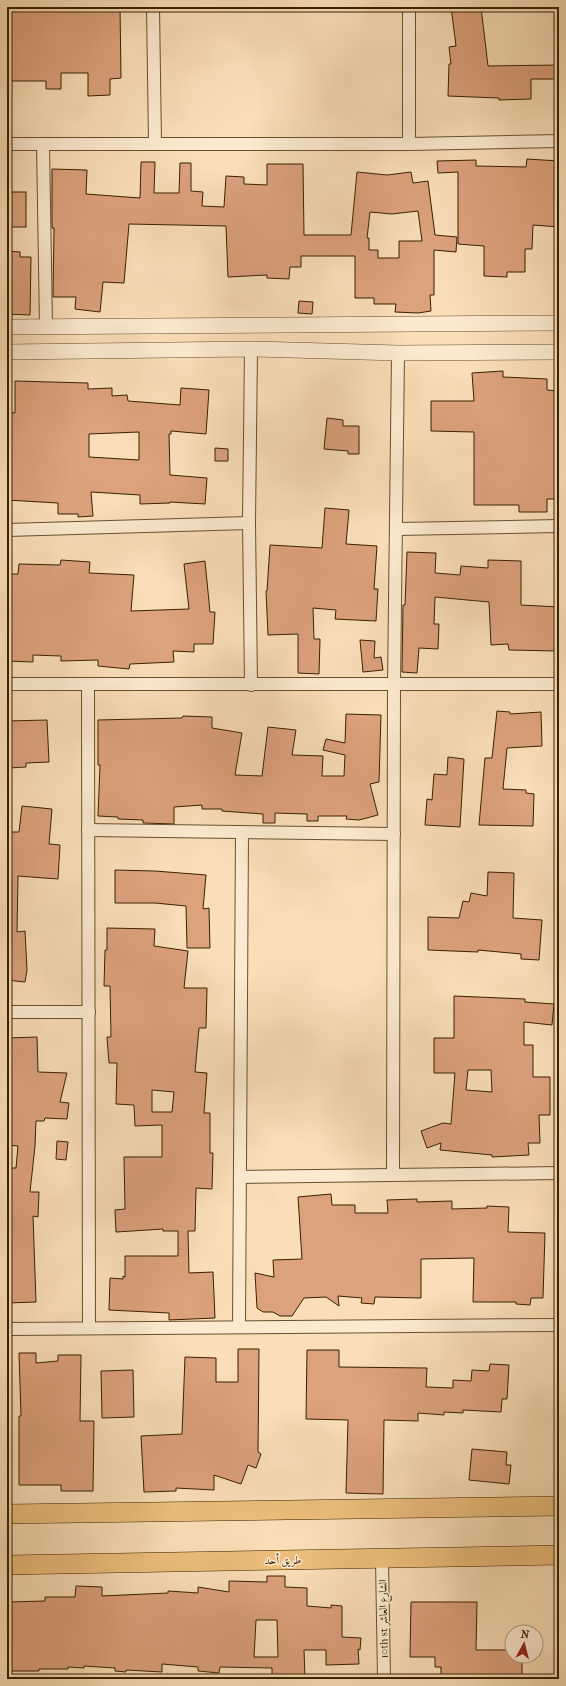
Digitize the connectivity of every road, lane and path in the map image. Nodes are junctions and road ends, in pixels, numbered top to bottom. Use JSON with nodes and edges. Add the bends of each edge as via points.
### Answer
{"nodes":[{"id":1,"x":153,"y":7,"type":"edge"},
{"id":2,"x":409,"y":7,"type":"edge"},
{"id":3,"x":559,"y":142,"type":"edge"},
{"id":4,"x":155,"y":143,"type":"junction"},
{"id":5,"x":7,"y":144,"type":"edge"},
{"id":6,"x":43,"y":144,"type":"junction"},
{"id":7,"x":409,"y":144,"type":"junction"},
{"id":8,"x":559,"y":323,"type":"edge"},
{"id":9,"x":7,"y":327,"type":"edge"},
{"id":10,"x":46,"y":327,"type":"junction"},
{"id":11,"x":251,"y":349,"type":"junction"},
{"id":12,"x":7,"y":352,"type":"edge"},
{"id":13,"x":559,"y":352,"type":"edge"},
{"id":14,"x":398,"y":353,"type":"junction"},
{"id":15,"x":249,"y":523,"type":"junction"},
{"id":16,"x":559,"y":526,"type":"edge"},
{"id":17,"x":396,"y":529,"type":"junction"},
{"id":18,"x":7,"y":530,"type":"edge"},
{"id":19,"x":7,"y":684,"type":"edge"},
{"id":20,"x":559,"y":684,"type":"edge"},
{"id":21,"x":88,"y":685,"type":"junction"},
{"id":22,"x":251,"y":685,"type":"junction"},
{"id":23,"x":394,"y":685,"type":"junction"},
{"id":24,"x":88,"y":830,"type":"junction"},
{"id":25,"x":242,"y":832,"type":"junction"},
{"id":26,"x":394,"y":834,"type":"junction"},
{"id":27,"x":7,"y":1012,"type":"edge"},
{"id":28,"x":89,"y":1012,"type":"junction"},
{"id":29,"x":559,"y":1173,"type":"edge"},
{"id":30,"x":393,"y":1174,"type":"junction"},
{"id":31,"x":240,"y":1177,"type":"junction"},
{"id":32,"x":559,"y":1325,"type":"edge"},
{"id":33,"x":240,"y":1327,"type":"junction"},
{"id":34,"x":7,"y":1328,"type":"edge"},
{"id":35,"x":89,"y":1328,"type":"junction"},
{"id":36,"x":559,"y":1506,"type":"edge"},
{"id":37,"x":7,"y":1514,"type":"edge"},
{"id":38,"x":559,"y":1555,"type":"edge"},
{"id":39,"x":382,"y":1559,"type":"junction"},
{"id":40,"x":7,"y":1565,"type":"edge"},
{"id":41,"x":384,"y":1679,"type":"edge"}],
"edges":[{"from":1,"to":4,"type":"street"},
{"from":2,"to":7,"type":"street"},
{"from":3,"to":7,"type":"street"},
{"from":4,"to":6,"type":"street"},
{"from":4,"to":7,"type":"street"},
{"from":5,"to":6,"type":"street"},
{"from":6,"to":10,"type":"street"},
{"from":8,"to":10,"type":"street"},
{"from":9,"to":10,"type":"street"},
{"from":11,"to":12,"type":"street"},
{"from":11,"to":14,"type":"street"},
{"from":11,"to":15,"type":"street"},
{"from":13,"to":14,"type":"street"},
{"from":14,"to":17,"type":"street"},
{"from":15,"to":18,"type":"street"},
{"from":15,"to":22,"type":"street"},
{"from":16,"to":17,"type":"street"},
{"from":17,"to":23,"type":"street"},
{"from":19,"to":21,"type":"street"},
{"from":20,"to":23,"type":"street"},
{"from":21,"to":22,"type":"street"},
{"from":21,"to":24,"type":"street"},
{"from":22,"to":23,"type":"street"},
{"from":23,"to":26,"type":"street"},
{"from":24,"to":25,"type":"street"},
{"from":24,"to":28,"type":"street"},
{"from":25,"to":26,"type":"street"},
{"from":25,"to":31,"type":"street"},
{"from":26,"to":30,"type":"street"},
{"from":27,"to":28,"type":"street"},
{"from":28,"to":35,"type":"street"},
{"from":29,"to":30,"type":"street"},
{"from":30,"to":31,"type":"street"},
{"from":31,"to":33,"type":"street"},
{"from":32,"to":33,"type":"street"},
{"from":33,"to":35,"type":"street"},
{"from":34,"to":35,"type":"street"},
{"from":36,"to":37,"type":"main road"},
{"from":38,"to":39,"type":"main road","name":"طريق أحد"},
{"from":39,"to":40,"type":"main road","name":"طريق أحد"},
{"from":39,"to":41,"type":"street","name":"10th st الشارع العاشر"}]}
